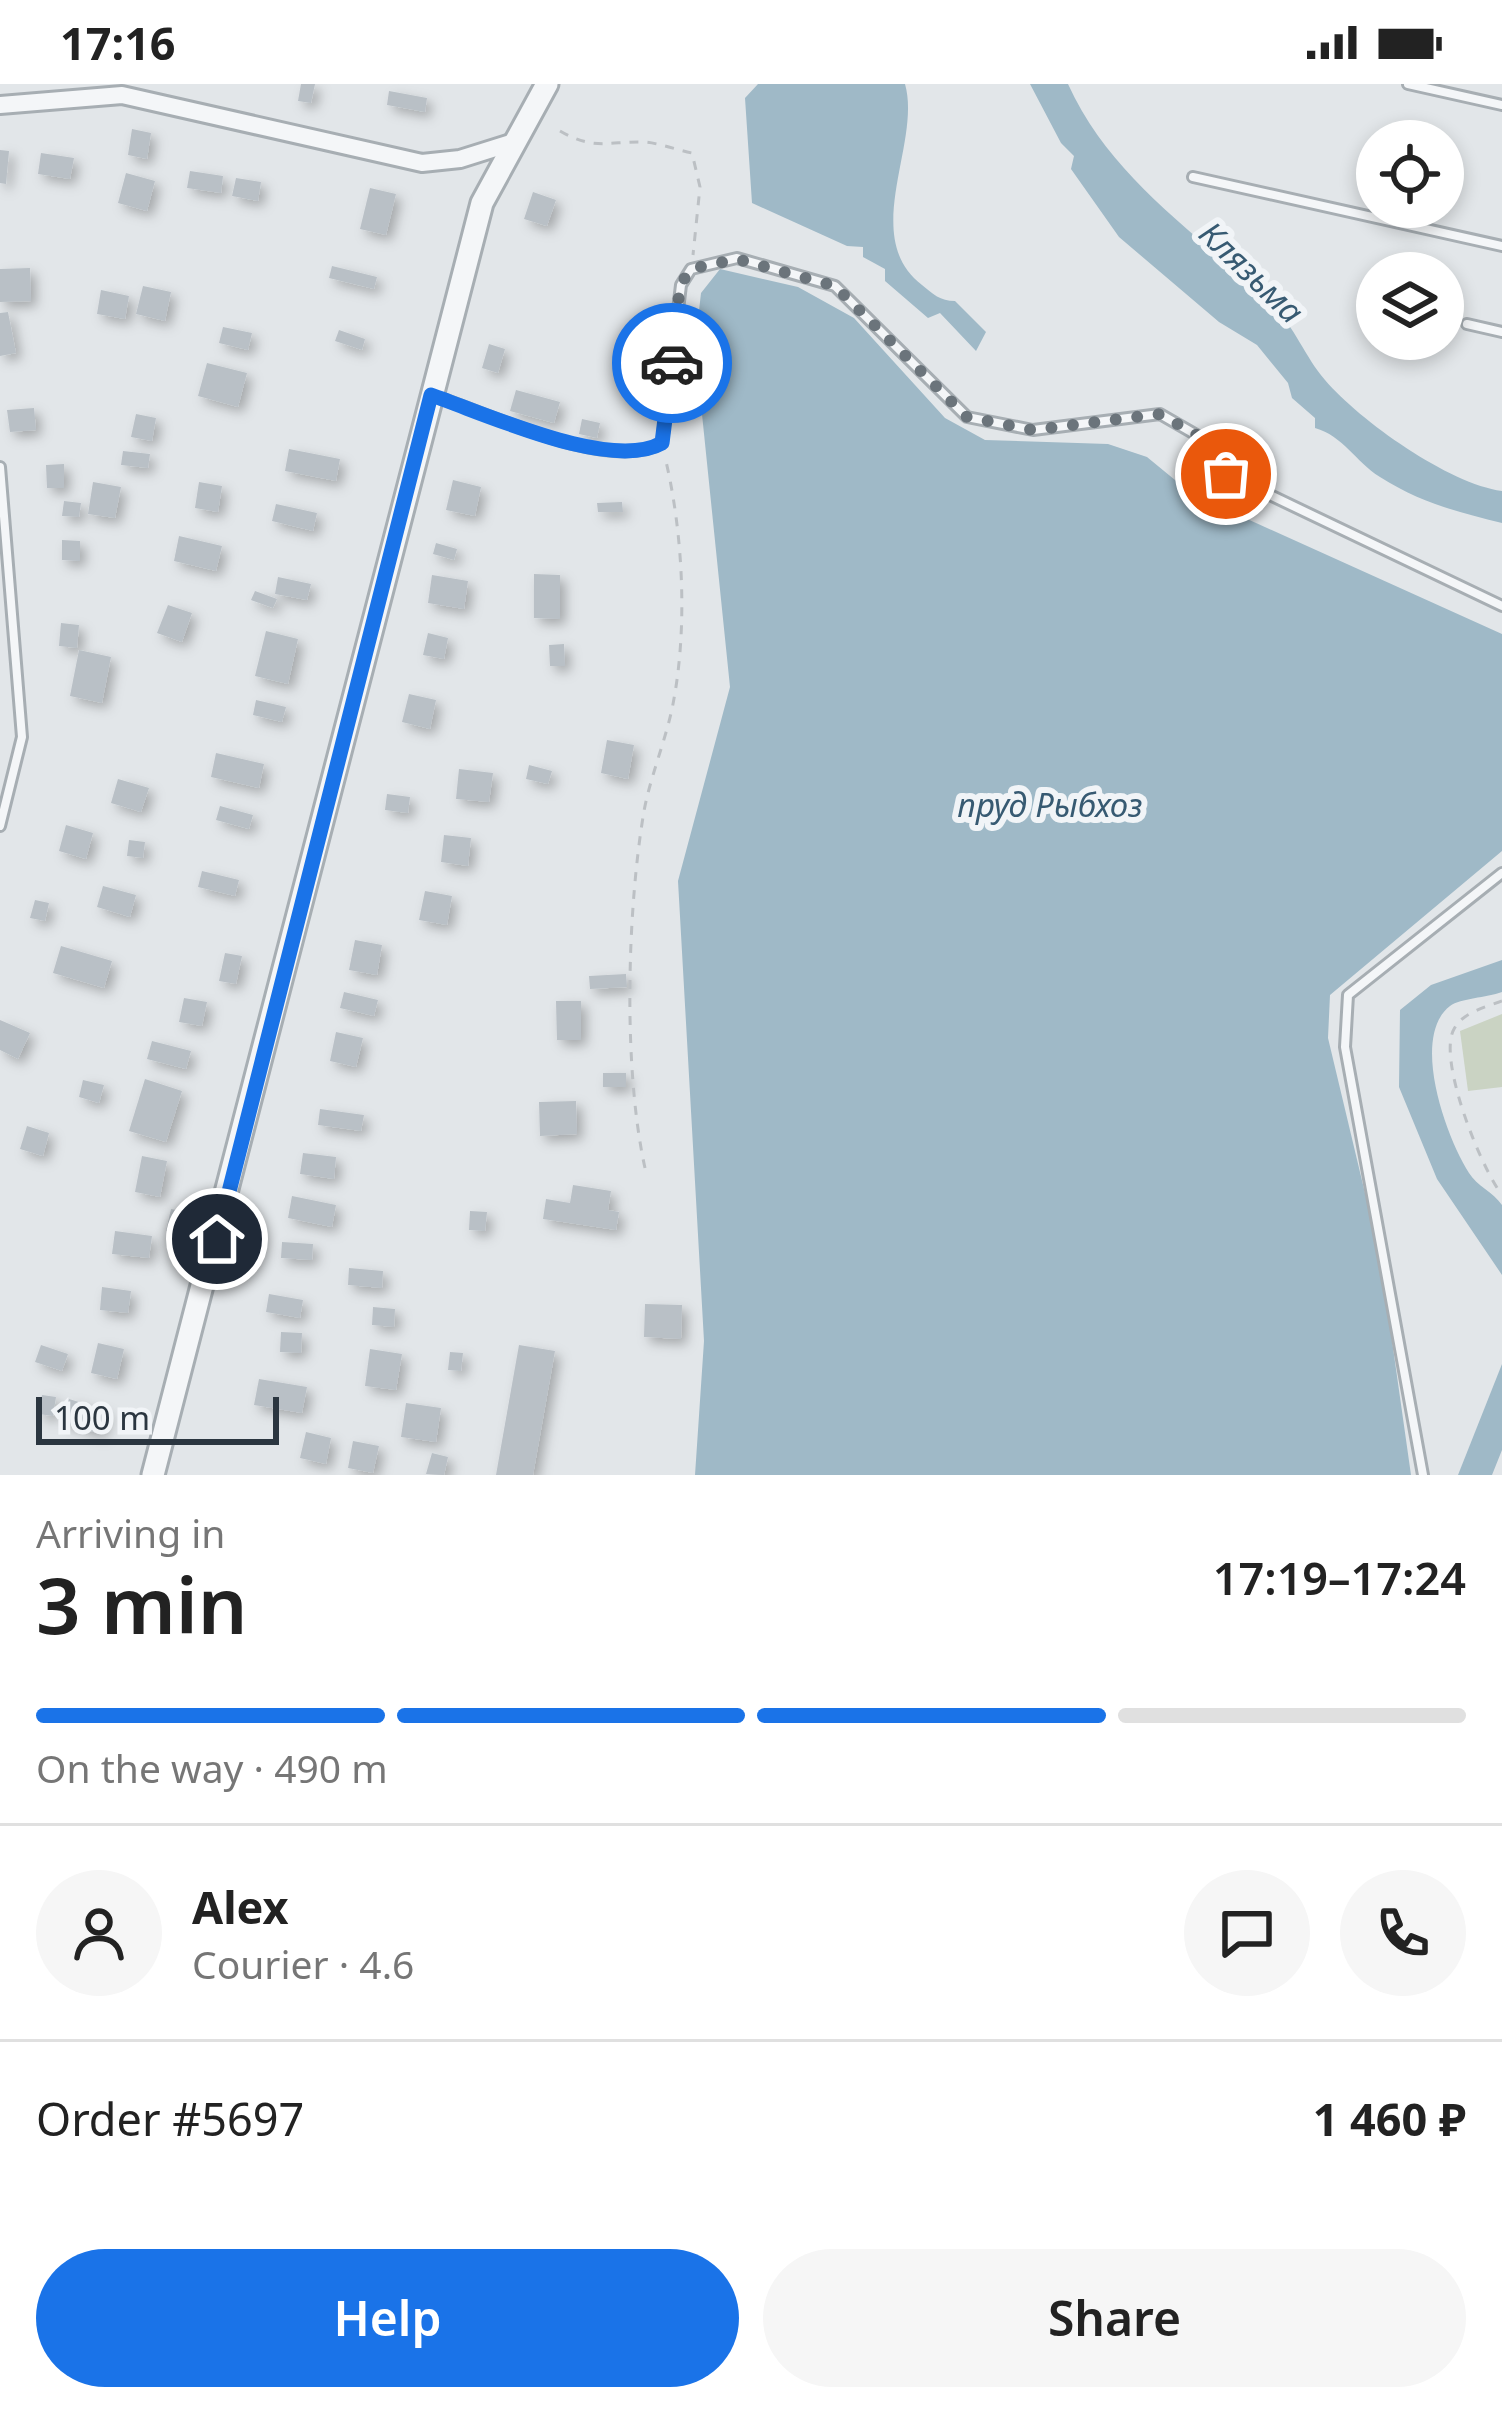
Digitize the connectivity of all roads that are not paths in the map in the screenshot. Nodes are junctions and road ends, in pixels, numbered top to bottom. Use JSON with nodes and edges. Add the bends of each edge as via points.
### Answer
{"nodes":[{"id":1,"x":547,"y":84,"type":"edge"},
{"id":2,"x":1408,"y":84,"type":"edge"},
{"id":3,"x":106,"y":89,"type":"edge"},
{"id":4,"x":0,"y":105,"type":"edge"},
{"id":5,"x":1502,"y":105,"type":"edge"},
{"id":6,"x":511,"y":143,"type":"junction"},
{"id":7,"x":1193,"y":177,"type":"dead end"},
{"id":8,"x":1502,"y":246,"type":"edge"},
{"id":9,"x":1467,"y":324,"type":"dead end"},
{"id":10,"x":1502,"y":332,"type":"edge"},
{"id":11,"x":431,"y":395,"type":"junction"},
{"id":12,"x":0,"y":467,"type":"edge"},
{"id":13,"x":1502,"y":606,"type":"edge"},
{"id":14,"x":0,"y":826,"type":"edge"},
{"id":15,"x":1502,"y":873,"type":"edge"},
{"id":16,"x":153,"y":1475,"type":"edge"},
{"id":17,"x":1423,"y":1475,"type":"edge"}],
"edges":[{"from":1,"to":6,"type":"street"},
{"from":2,"to":5,"type":"lane"},
{"from":3,"to":4,"type":"street"},
{"from":3,"to":6,"type":"street","via":[[422,163]]},
{"from":6,"to":11,"type":"street","via":[[482,203]]},
{"from":7,"to":8,"type":"lane"},
{"from":9,"to":10,"type":"lane"},
{"from":11,"to":13,"type":"lane","via":[[612,454],[646,452],[662,443],[680,285],[691,269],[737,259],[835,286],[967,417],[1033,430],[1160,414],[1200,437],[1226,474]]},
{"from":11,"to":16,"type":"street"},
{"from":12,"to":14,"type":"lane","via":[[22,737]]},
{"from":15,"to":17,"type":"lane","via":[[1348,995],[1345,1047]]}]}
